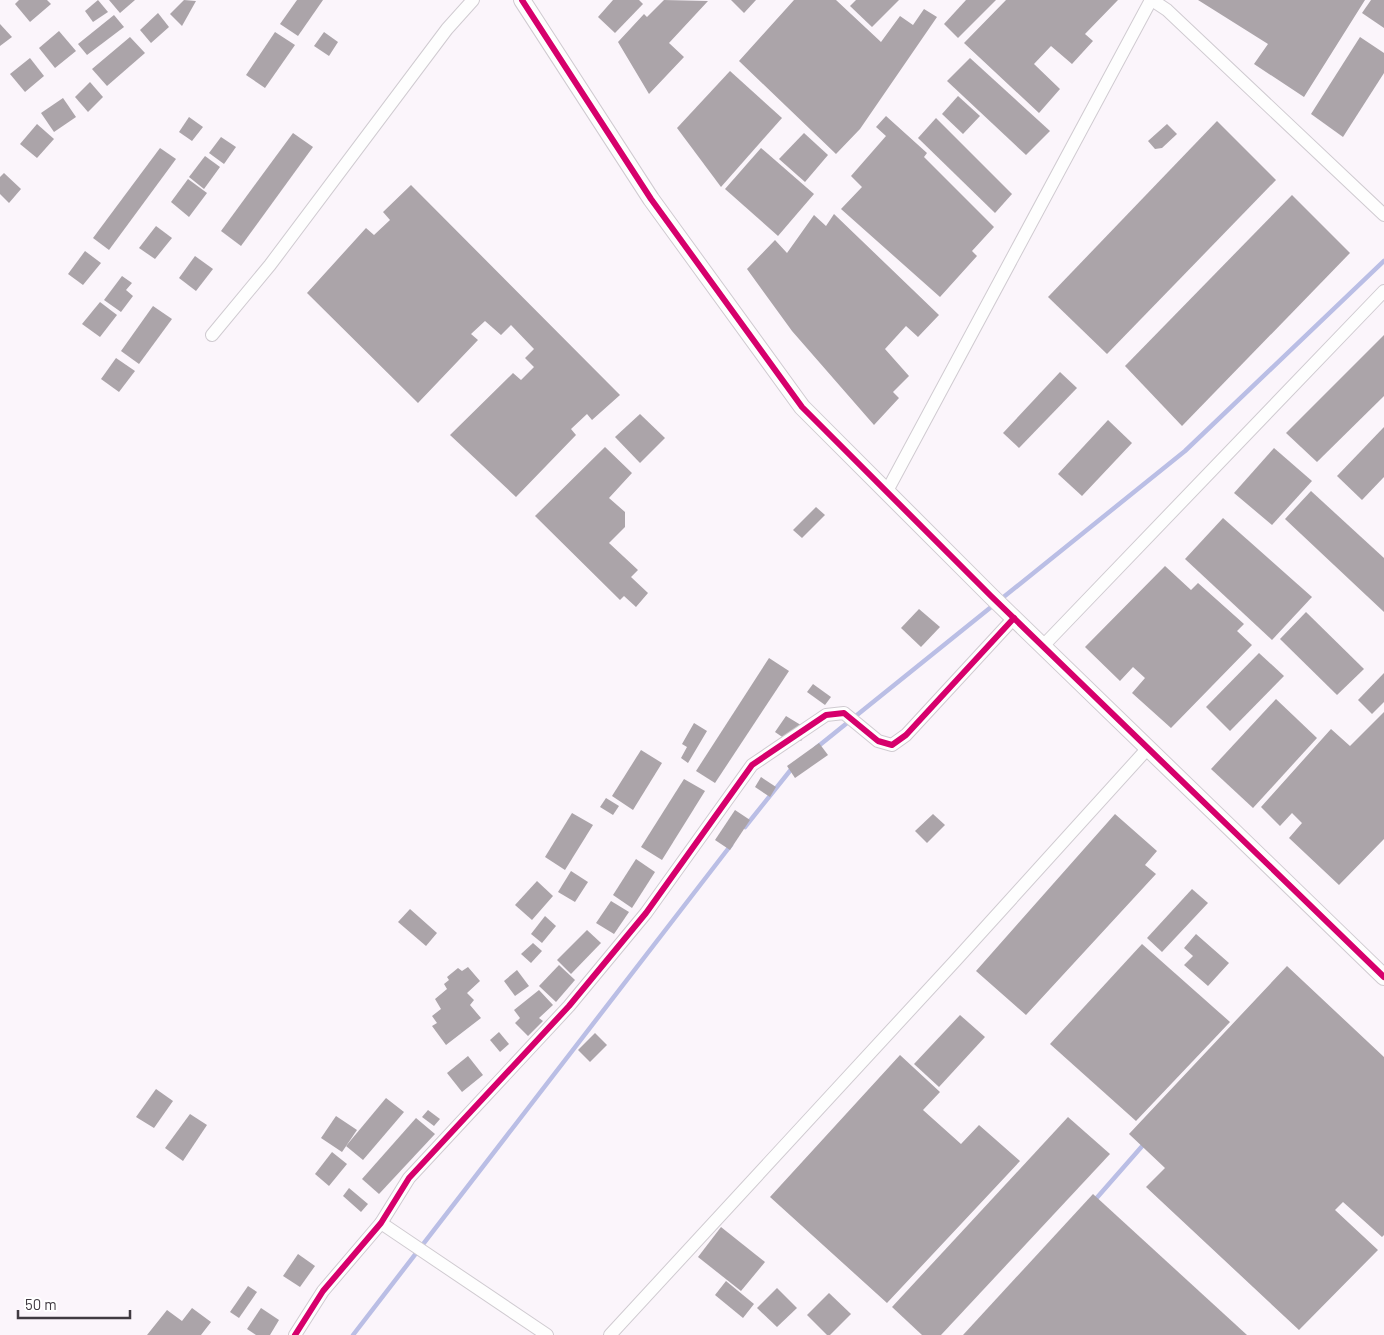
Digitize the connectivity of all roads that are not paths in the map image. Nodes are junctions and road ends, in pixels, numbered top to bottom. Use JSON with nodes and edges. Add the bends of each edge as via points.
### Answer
{"nodes":[{"id":1,"x":473,"y":0,"type":"edge"},
{"id":2,"x":522,"y":0,"type":"edge"},
{"id":3,"x":1152,"y":0,"type":"edge"},
{"id":4,"x":1384,"y":215,"type":"edge"},
{"id":5,"x":1384,"y":290,"type":"edge"},
{"id":6,"x":212,"y":335,"type":"dead end"},
{"id":7,"x":887,"y":491,"type":"junction"},
{"id":8,"x":1009,"y":613,"type":"junction"},
{"id":9,"x":1043,"y":646,"type":"junction"},
{"id":10,"x":1148,"y":748,"type":"junction"},
{"id":11,"x":1384,"y":977,"type":"edge"},
{"id":12,"x":381,"y":1223,"type":"junction"},
{"id":13,"x":296,"y":1335,"type":"edge"},
{"id":14,"x":548,"y":1335,"type":"edge"},
{"id":15,"x":610,"y":1335,"type":"edge"}],
"edges":[{"from":1,"to":6,"type":"street","via":[[447,29],[270,265]]},
{"from":2,"to":7,"type":"street","via":[[651,199],[802,407]]},
{"from":3,"to":4,"type":"street","via":[[1167,10]]},
{"from":3,"to":7,"type":"street"},
{"from":5,"to":9,"type":"street"},
{"from":7,"to":8,"type":"street"},
{"from":8,"to":9,"type":"street"},
{"from":8,"to":12,"type":"street","via":[[906,735],[892,745],[878,741],[844,713],[826,715],[752,766],[646,913],[569,1006],[409,1178]]},
{"from":9,"to":10,"type":"street"},
{"from":10,"to":11,"type":"street"},
{"from":10,"to":15,"type":"street"},
{"from":12,"to":13,"type":"street","via":[[323,1291]]},
{"from":12,"to":14,"type":"street"}]}
